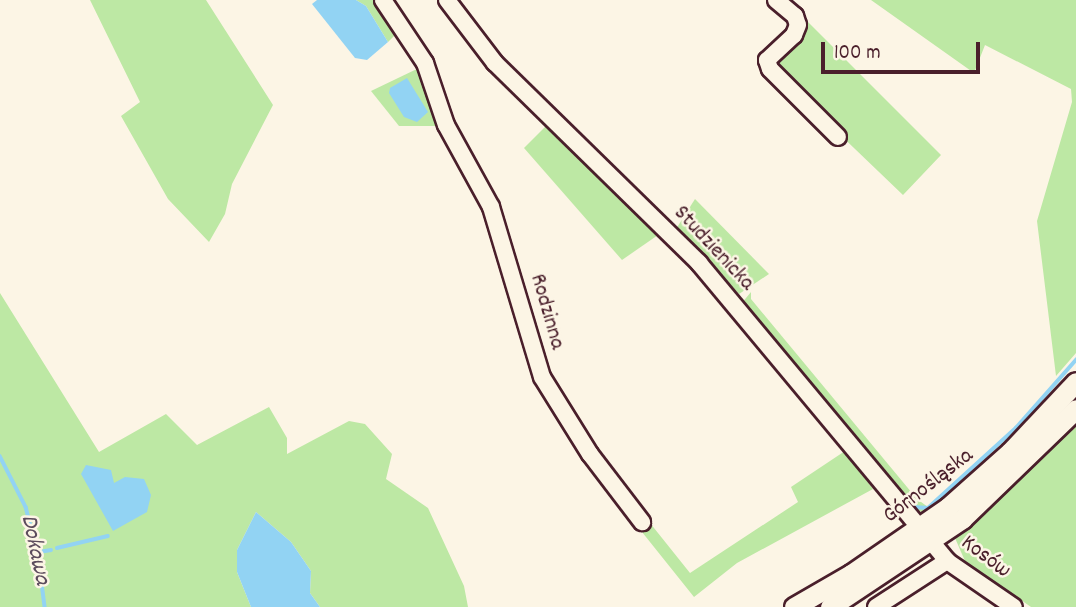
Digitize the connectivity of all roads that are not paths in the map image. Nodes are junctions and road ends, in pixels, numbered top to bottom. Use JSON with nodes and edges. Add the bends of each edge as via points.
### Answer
{"nodes":[{"id":1,"x":383,"y":0,"type":"edge"},
{"id":2,"x":447,"y":0,"type":"edge"},
{"id":3,"x":776,"y":0,"type":"edge"},
{"id":4,"x":838,"y":137,"type":"dead end"},
{"id":5,"x":1076,"y":382,"type":"edge"},
{"id":6,"x":1076,"y":409,"type":"edge"},
{"id":7,"x":642,"y":522,"type":"dead end"},
{"id":8,"x":925,"y":536,"type":"junction"},
{"id":9,"x":947,"y":561,"type":"junction"},
{"id":10,"x":794,"y":607,"type":"edge"},
{"id":11,"x":830,"y":607,"type":"edge"},
{"id":12,"x":876,"y":607,"type":"edge"},
{"id":13,"x":1014,"y":607,"type":"edge"}],
"edges":[{"from":1,"to":7,"type":"street","name":"Rodzinna","via":[[425,63],[446,125],[491,207],[542,377],[590,454]]},
{"from":2,"to":8,"type":"street","name":"Studzienicka","via":[[495,63],[707,272]]},
{"from":3,"to":4,"type":"street","via":[[795,16],[798,25],[794,35],[767,60],[770,69]]},
{"from":5,"to":8,"type":"main road","name":"Górnośląska"},
{"from":6,"to":8,"type":"main road","name":"Górnośląska","via":[[1015,472]]},
{"from":8,"to":9,"type":"street","name":"Kosów"},
{"from":8,"to":10,"type":"main road","name":"Górnośląska"},
{"from":8,"to":11,"type":"main road","name":"Górnośląska"},
{"from":9,"to":12,"type":"street"},
{"from":9,"to":13,"type":"street","name":"Kosów"}]}
